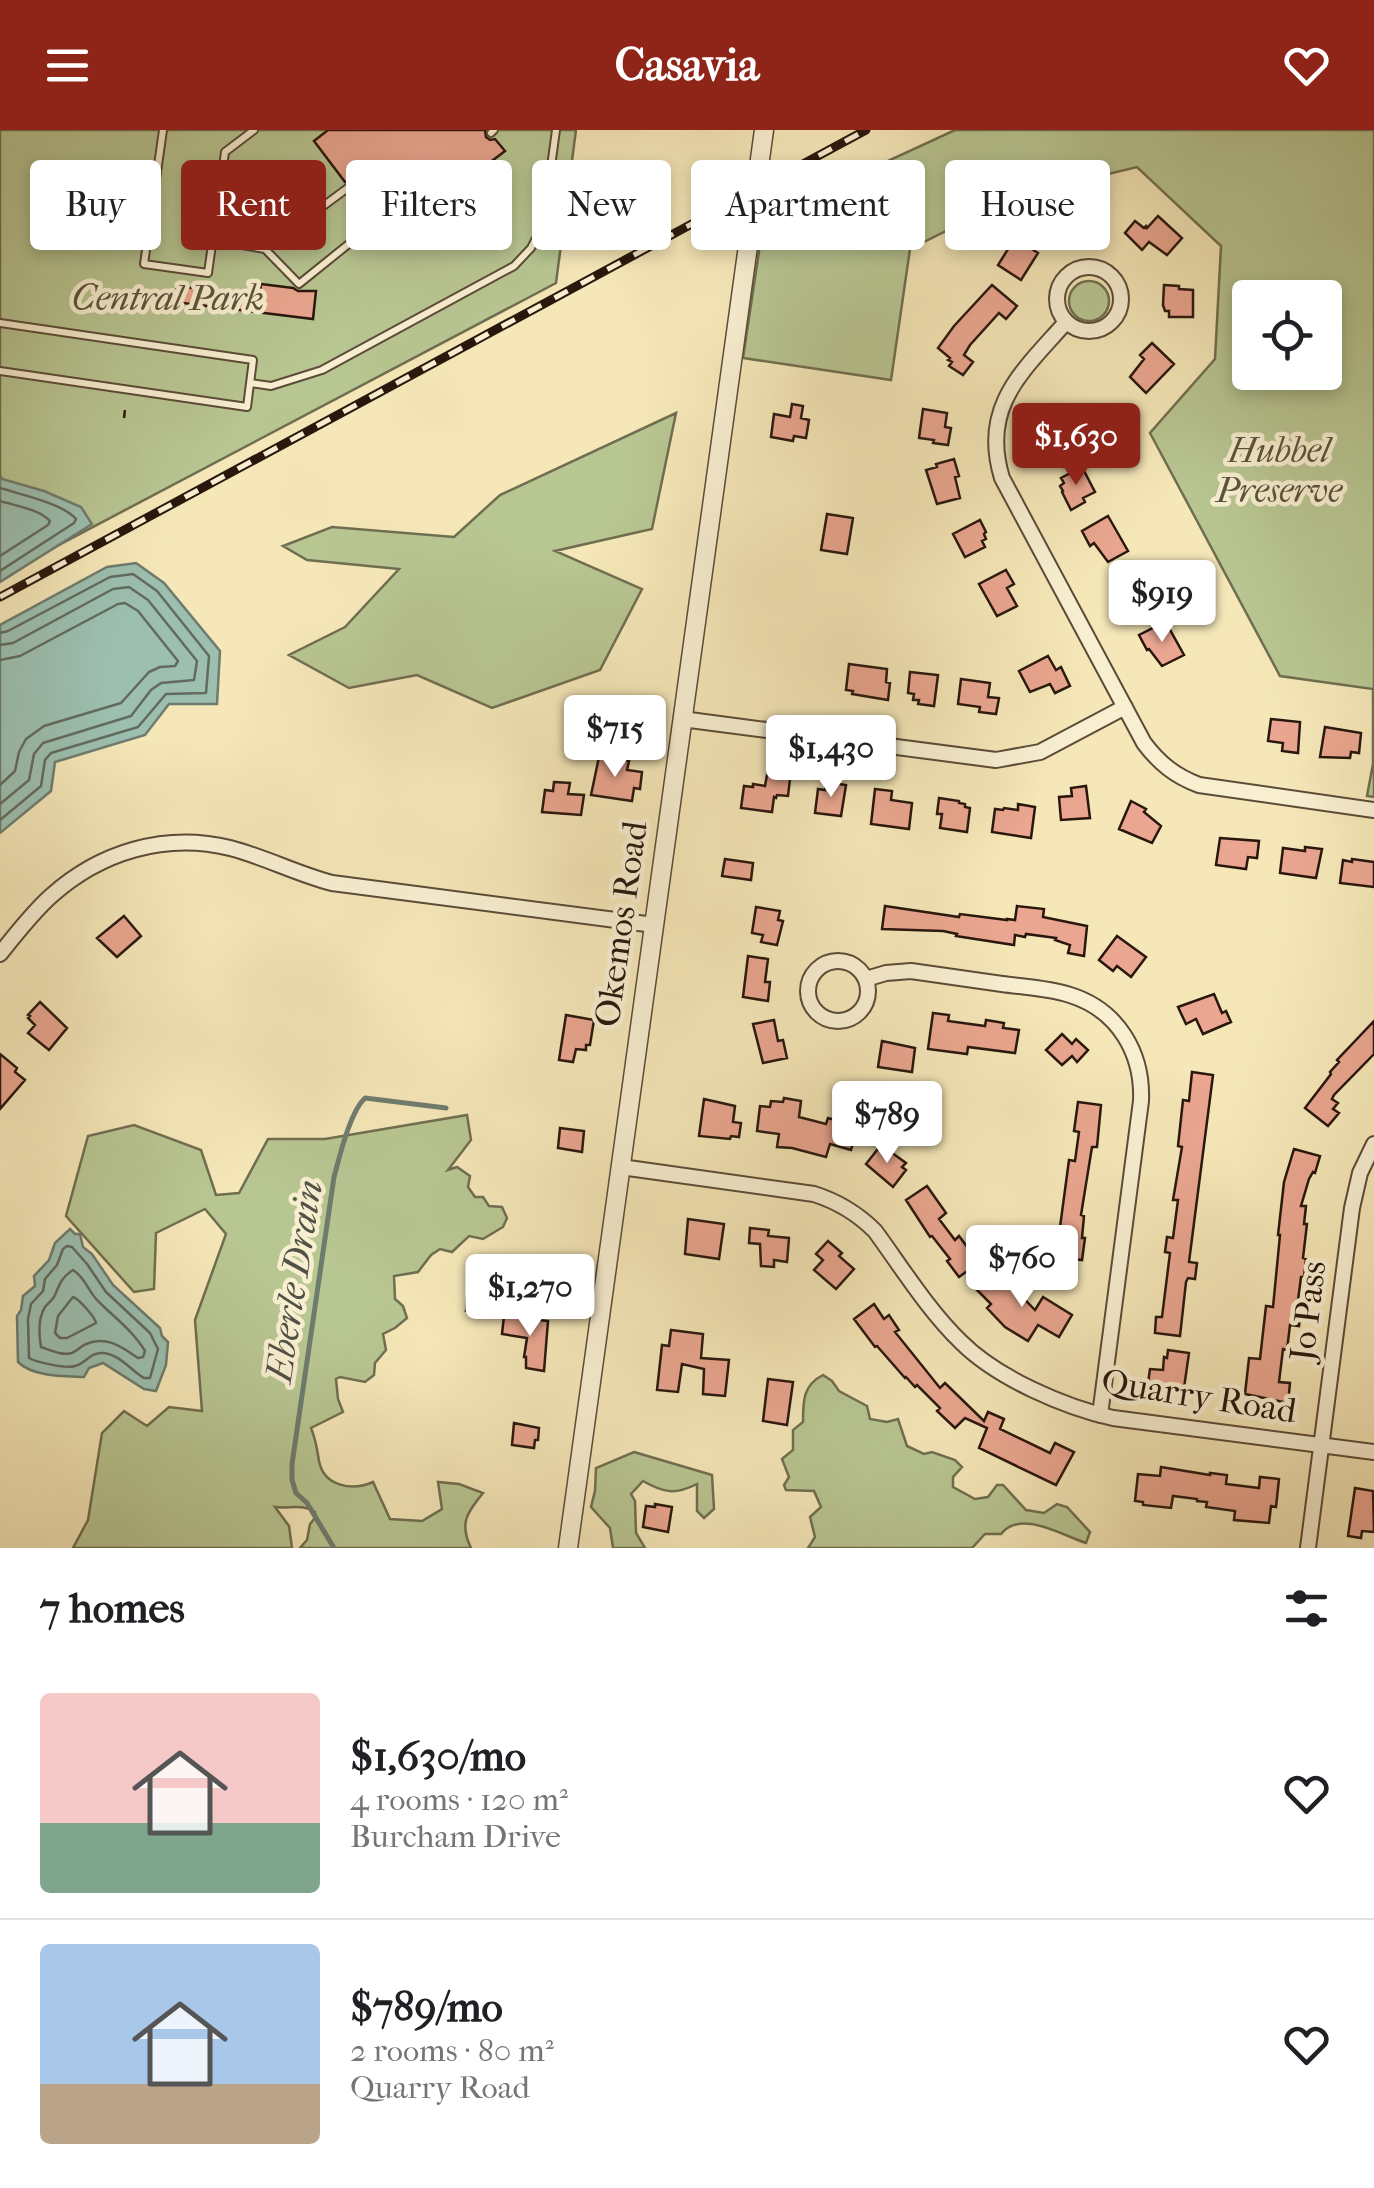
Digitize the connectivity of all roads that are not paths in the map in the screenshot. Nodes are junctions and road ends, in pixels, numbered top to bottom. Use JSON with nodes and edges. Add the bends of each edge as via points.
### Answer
{"nodes":[{"id":1,"x":163,"y":130,"type":"edge"},
{"id":2,"x":254,"y":130,"type":"edge"},
{"id":3,"x":556,"y":130,"type":"edge"},
{"id":4,"x":764,"y":130,"type":"edge"},
{"id":5,"x":224,"y":160,"type":"edge"},
{"id":6,"x":346,"y":246,"type":"edge"},
{"id":7,"x":211,"y":250,"type":"edge"},
{"id":8,"x":266,"y":250,"type":"edge"},
{"id":9,"x":1066,"y":322,"type":"junction"},
{"id":10,"x":0,"y":324,"type":"edge"},
{"id":11,"x":0,"y":371,"type":"edge"},
{"id":12,"x":250,"y":384,"type":"junction"},
{"id":13,"x":1125,"y":707,"type":"junction"},
{"id":14,"x":682,"y":719,"type":"junction"},
{"id":15,"x":1374,"y":810,"type":"edge"},
{"id":16,"x":654,"y":926,"type":"junction"},
{"id":17,"x":0,"y":954,"type":"edge"},
{"id":18,"x":866,"y":979,"type":"junction"},
{"id":19,"x":1374,"y":1144,"type":"edge"},
{"id":20,"x":621,"y":1167,"type":"junction"},
{"id":21,"x":1100,"y":1415,"type":"junction"},
{"id":22,"x":1322,"y":1444,"type":"junction"},
{"id":23,"x":1374,"y":1452,"type":"edge"},
{"id":24,"x":568,"y":1548,"type":"edge"},
{"id":25,"x":1308,"y":1548,"type":"edge"}],
"edges":[{"from":1,"to":7,"type":"lane","via":[[144,264],[208,273]]},
{"from":2,"to":5,"type":"lane"},
{"from":3,"to":12,"type":"lane","via":[[544,225],[514,266],[322,370],[270,386]]},
{"from":4,"to":14,"type":"street","name":"Okemos Road"},
{"from":6,"to":8,"type":"lane","via":[[299,284]]},
{"from":9,"to":9,"type":"street","via":[[1089,332],[1112,322],[1121,300],[1112,277],[1090,268],[1067,277],[1057,299]]},
{"from":9,"to":13,"type":"street","via":[[1006,394],[996,450],[1002,478]]},
{"from":10,"to":12,"type":"lane","via":[[253,360]]},
{"from":11,"to":12,"type":"lane","via":[[247,408]]},
{"from":13,"to":14,"type":"street","via":[[1040,752],[996,760]]},
{"from":13,"to":15,"type":"street","via":[[1153,755],[1186,780]]},
{"from":14,"to":16,"type":"street","name":"Okemos Road"},
{"from":16,"to":17,"type":"street","via":[[332,883],[225,847],[166,843],[134,848],[71,879]]},
{"from":16,"to":20,"type":"street","name":"Okemos Road"},
{"from":18,"to":18,"type":"street","via":[[850,962],[826,962],[810,978],[809,1002],[833,1021],[849,1019],[866,1003]]},
{"from":18,"to":21,"type":"street","via":[[910,971],[1060,992],[1100,1009],[1128,1040],[1141,1102]]},
{"from":19,"to":22,"type":"street","name":"Jo Pass","via":[[1352,1208]]},
{"from":20,"to":21,"type":"street","name":"Quarry Road","via":[[840,1203],[874,1231],[974,1354],[1010,1378]]},
{"from":20,"to":24,"type":"street","name":"Okemos Road"},
{"from":21,"to":22,"type":"street","name":"Quarry Road"},
{"from":22,"to":23,"type":"street","name":"Quarry Road"},
{"from":22,"to":25,"type":"street","name":"Jo Pass"}]}
